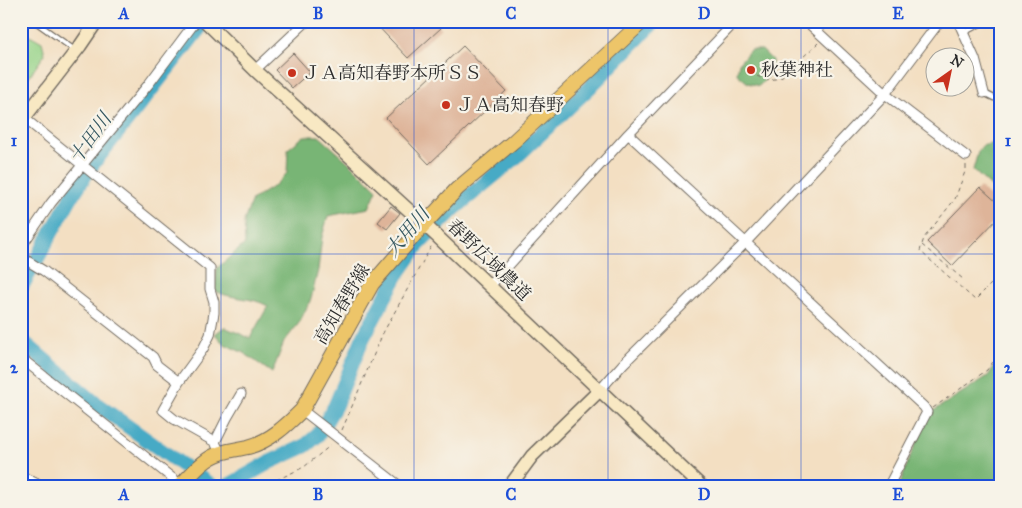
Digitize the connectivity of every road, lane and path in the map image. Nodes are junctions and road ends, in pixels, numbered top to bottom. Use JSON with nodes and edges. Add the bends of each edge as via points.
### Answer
{"nodes":[{"id":1,"x":34,"y":21,"type":"edge"},
{"id":2,"x":62,"y":21,"type":"edge"},
{"id":3,"x":77,"y":21,"type":"edge"},
{"id":4,"x":97,"y":21,"type":"edge"},
{"id":5,"x":196,"y":21,"type":"edge"},
{"id":6,"x":307,"y":21,"type":"edge"},
{"id":7,"x":643,"y":21,"type":"edge"},
{"id":8,"x":736,"y":21,"type":"edge"},
{"id":9,"x":806,"y":21,"type":"edge"},
{"id":10,"x":940,"y":21,"type":"edge"},
{"id":11,"x":958,"y":21,"type":"edge"},
{"id":12,"x":986,"y":21,"type":"edge"},
{"id":13,"x":208,"y":24,"type":"edge"},
{"id":14,"x":962,"y":33,"type":"junction"},
{"id":15,"x":824,"y":37,"type":"junction"},
{"id":16,"x":77,"y":51,"type":"junction"},
{"id":17,"x":255,"y":70,"type":"junction"},
{"id":18,"x":756,"y":76,"type":"dead end"},
{"id":19,"x":984,"y":93,"type":"joint"},
{"id":20,"x":884,"y":94,"type":"junction"},
{"id":21,"x":1001,"y":98,"type":"edge"},
{"id":22,"x":23,"y":120,"type":"edge"},
{"id":23,"x":628,"y":134,"type":"junction"},
{"id":24,"x":966,"y":156,"type":"joint"},
{"id":25,"x":81,"y":165,"type":"junction"},
{"id":26,"x":424,"y":224,"type":"junction"},
{"id":27,"x":437,"y":236,"type":"junction"},
{"id":28,"x":746,"y":242,"type":"junction"},
{"id":29,"x":921,"y":244,"type":"junction"},
{"id":30,"x":21,"y":247,"type":"edge"},
{"id":31,"x":21,"y":257,"type":"edge"},
{"id":32,"x":1001,"y":274,"type":"edge"},
{"id":33,"x":963,"y":279,"type":"dead end"},
{"id":34,"x":490,"y":286,"type":"junction"},
{"id":35,"x":1001,"y":351,"type":"edge"},
{"id":36,"x":21,"y":358,"type":"edge"},
{"id":37,"x":179,"y":382,"type":"junction"},
{"id":38,"x":600,"y":390,"type":"junction"},
{"id":39,"x":241,"y":394,"type":"dead end"},
{"id":40,"x":927,"y":412,"type":"junction"},
{"id":41,"x":307,"y":414,"type":"junction"},
{"id":42,"x":338,"y":437,"type":"junction"},
{"id":43,"x":218,"y":447,"type":"junction"},
{"id":44,"x":21,"y":476,"type":"edge"},
{"id":45,"x":181,"y":485,"type":"edge"},
{"id":46,"x":44,"y":487,"type":"edge"},
{"id":47,"x":262,"y":487,"type":"edge"},
{"id":48,"x":401,"y":487,"type":"edge"},
{"id":49,"x":509,"y":487,"type":"edge"},
{"id":50,"x":702,"y":487,"type":"edge"},
{"id":51,"x":888,"y":487,"type":"edge"}],
"edges":[{"from":1,"to":16,"type":"lane"},
{"from":2,"to":3,"type":"lane"},
{"from":4,"to":16,"type":"street"},
{"from":5,"to":25,"type":"street"},
{"from":6,"to":17,"type":"street"},
{"from":7,"to":26,"type":"main road","name":"高知春野線"},
{"from":8,"to":23,"type":"street"},
{"from":9,"to":15,"type":"street"},
{"from":10,"to":20,"type":"street"},
{"from":11,"to":14,"type":"street"},
{"from":12,"to":14,"type":"lane"},
{"from":13,"to":17,"type":"street","name":"春野広域農道"},
{"from":14,"to":19,"type":"street","via":[[975,59]]},
{"from":15,"to":18,"type":"path","via":[[779,79]]},
{"from":15,"to":20,"type":"street"},
{"from":16,"to":22,"type":"street"},
{"from":17,"to":26,"type":"street","name":"春野広域農道"},
{"from":19,"to":21,"type":"lane"},
{"from":20,"to":24,"type":"street"},
{"from":20,"to":28,"type":"street"},
{"from":22,"to":25,"type":"street"},
{"from":23,"to":28,"type":"street"},
{"from":23,"to":34,"type":"street"},
{"from":24,"to":29,"type":"path","via":[[966,169],[955,199]]},
{"from":25,"to":30,"type":"street"},
{"from":25,"to":37,"type":"street","via":[[210,268],[214,313],[210,335]]},
{"from":26,"to":27,"type":"street","name":"春野広域農道"},
{"from":26,"to":41,"type":"main road","name":"高知春野線","via":[[372,284]]},
{"from":27,"to":34,"type":"street","name":"春野広域農道"},
{"from":27,"to":42,"type":"path","via":[[382,333]]},
{"from":28,"to":38,"type":"street"},
{"from":28,"to":40,"type":"street"},
{"from":29,"to":32,"type":"path","via":[[920,251],[975,300]]},
{"from":29,"to":33,"type":"path"},
{"from":31,"to":37,"type":"street","via":[[44,271]]},
{"from":34,"to":38,"type":"street","name":"春野広域農道"},
{"from":35,"to":40,"type":"path","via":[[987,370]]},
{"from":36,"to":45,"type":"street"},
{"from":37,"to":43,"type":"street","via":[[164,410]]},
{"from":38,"to":49,"type":"street","via":[[532,456]]},
{"from":38,"to":50,"type":"street","name":"春野広域農道"},
{"from":39,"to":43,"type":"street"},
{"from":40,"to":51,"type":"street"},
{"from":41,"to":42,"type":"street"},
{"from":41,"to":43,"type":"main road","name":"高知春野線","via":[[261,443],[248,447]]},
{"from":42,"to":47,"type":"path","via":[[304,467]]},
{"from":42,"to":48,"type":"street"},
{"from":43,"to":45,"type":"main road","name":"高知春野線"},
{"from":44,"to":46,"type":"street"}]}
